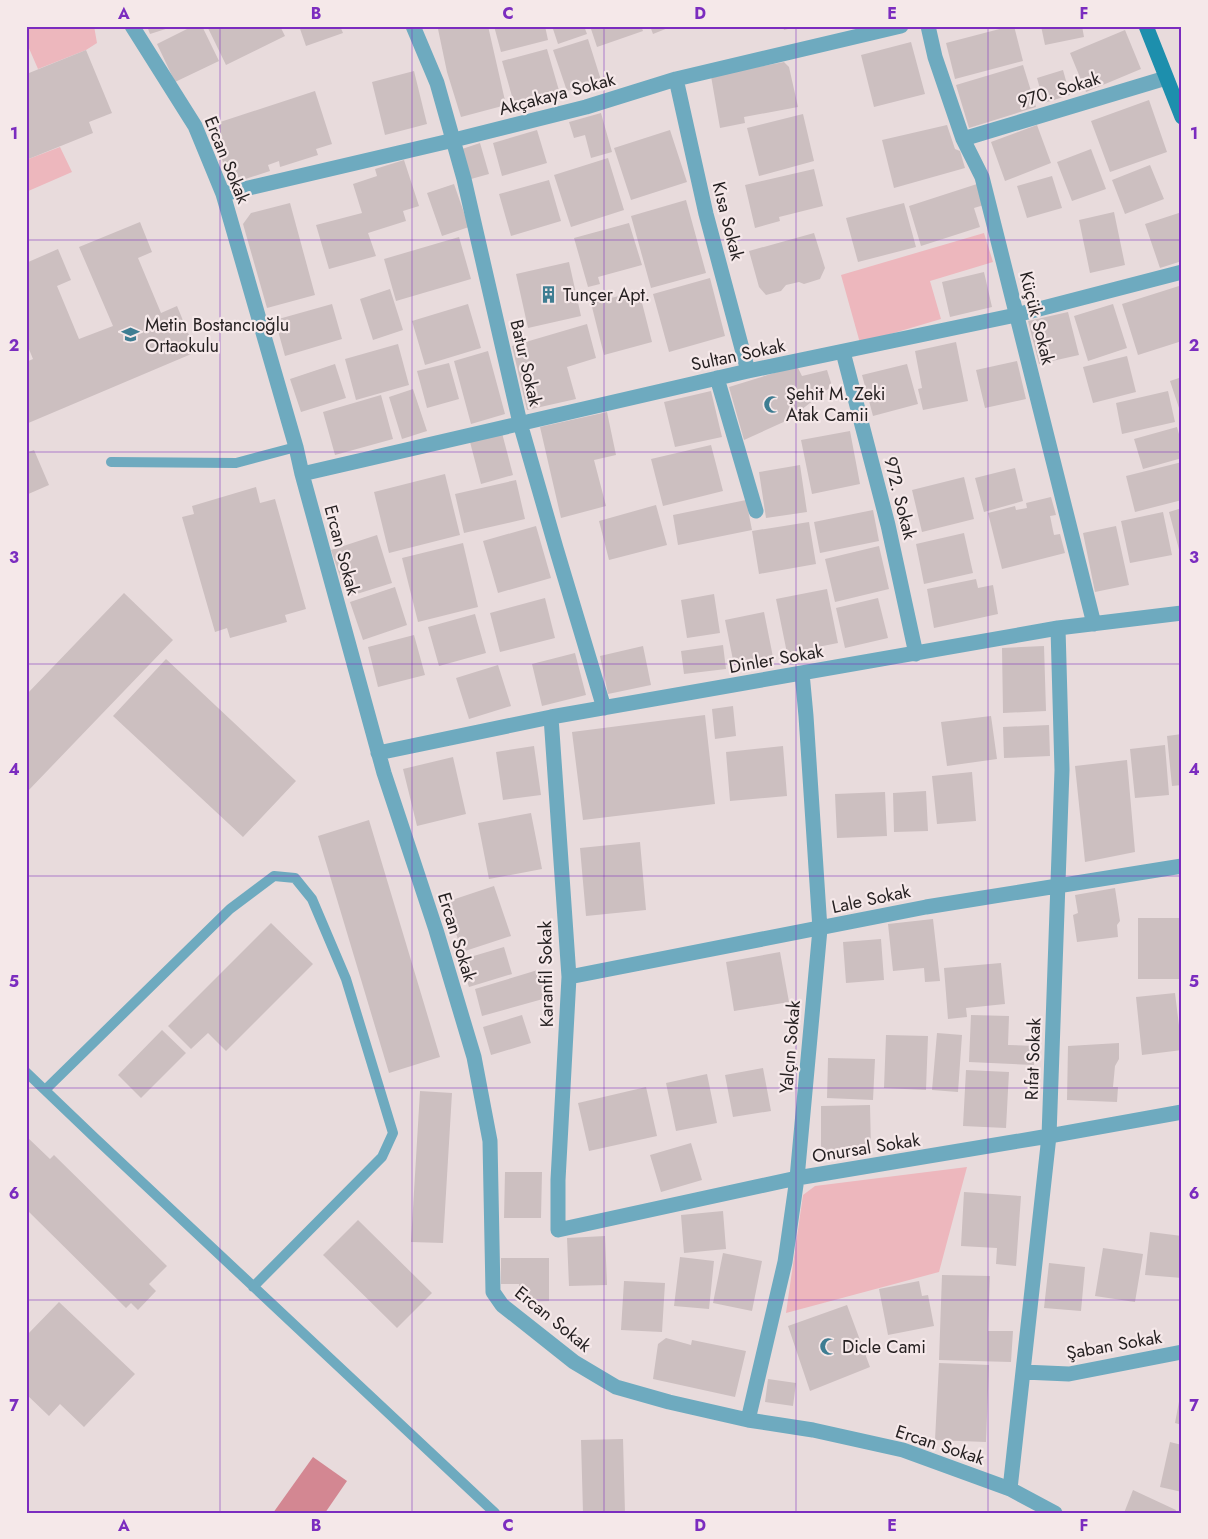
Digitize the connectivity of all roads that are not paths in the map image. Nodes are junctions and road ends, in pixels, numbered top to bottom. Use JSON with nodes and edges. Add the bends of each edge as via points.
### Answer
{"nodes":[{"id":1,"x":132,"y":26,"type":"edge"},
{"id":2,"x":413,"y":26,"type":"edge"},
{"id":3,"x":901,"y":26,"type":"edge"},
{"id":4,"x":928,"y":26,"type":"edge"},
{"id":5,"x":1146,"y":26,"type":"edge"},
{"id":6,"x":1166,"y":78,"type":"junction"},
{"id":7,"x":676,"y":79,"type":"junction"},
{"id":8,"x":1182,"y":117,"type":"edge"},
{"id":9,"x":963,"y":139,"type":"junction"},
{"id":10,"x":454,"y":140,"type":"junction"},
{"id":11,"x":223,"y":194,"type":"junction"},
{"id":12,"x":1182,"y":272,"type":"edge"},
{"id":13,"x":1016,"y":315,"type":"junction"},
{"id":14,"x":843,"y":352,"type":"junction"},
{"id":15,"x":748,"y":371,"type":"junction"},
{"id":16,"x":716,"y":378,"type":"junction"},
{"id":17,"x":520,"y":423,"type":"junction"},
{"id":18,"x":296,"y":447,"type":"junction"},
{"id":19,"x":112,"y":462,"type":"dead end"},
{"id":20,"x":302,"y":474,"type":"junction"},
{"id":21,"x":756,"y":511,"type":"dead end"},
{"id":22,"x":1182,"y":613,"type":"edge"},
{"id":23,"x":1094,"y":624,"type":"junction"},
{"id":24,"x":1058,"y":628,"type":"junction"},
{"id":25,"x":916,"y":654,"type":"junction"},
{"id":26,"x":802,"y":673,"type":"junction"},
{"id":27,"x":604,"y":708,"type":"junction"},
{"id":28,"x":550,"y":717,"type":"junction"},
{"id":29,"x":378,"y":753,"type":"junction"},
{"id":30,"x":1182,"y":866,"type":"edge"},
{"id":31,"x":1058,"y":886,"type":"junction"},
{"id":32,"x":820,"y":929,"type":"junction"},
{"id":33,"x":569,"y":977,"type":"junction"},
{"id":34,"x":26,"y":1072,"type":"edge"},
{"id":35,"x":45,"y":1090,"type":"junction"},
{"id":36,"x":1182,"y":1112,"type":"edge"},
{"id":37,"x":1049,"y":1136,"type":"junction"},
{"id":38,"x":797,"y":1178,"type":"junction"},
{"id":39,"x":558,"y":1230,"type":"joint"},
{"id":40,"x":253,"y":1287,"type":"junction"},
{"id":41,"x":1182,"y":1352,"type":"edge"},
{"id":42,"x":1023,"y":1372,"type":"junction"},
{"id":43,"x":748,"y":1420,"type":"junction"},
{"id":44,"x":1010,"y":1489,"type":"junction"},
{"id":45,"x":494,"y":1513,"type":"edge"},
{"id":46,"x":1055,"y":1513,"type":"edge"}],
"edges":[{"from":1,"to":11,"type":"street","name":"Ercan Sokak","via":[[195,126]]},
{"from":2,"to":10,"type":"street","name":"Batur Sokak","via":[[437,83]]},
{"from":3,"to":7,"type":"street","name":"Akçakaya Sokak"},
{"from":4,"to":9,"type":"street","name":"Küçük Sokak"},
{"from":5,"to":6,"type":"street"},
{"from":6,"to":8,"type":"street"},
{"from":6,"to":9,"type":"street","name":"970. Sokak"},
{"from":7,"to":10,"type":"street","name":"Akçakaya Sokak","via":[[586,107]]},
{"from":7,"to":15,"type":"street","name":"Kısa Sokak","via":[[706,214]]},
{"from":9,"to":13,"type":"street","name":"Küçük Sokak","via":[[982,178]]},
{"from":10,"to":11,"type":"street","name":"Akçakaya Sokak"},
{"from":10,"to":17,"type":"street","name":"Batur Sokak"},
{"from":11,"to":18,"type":"street","name":"Ercan Sokak"},
{"from":12,"to":13,"type":"street","name":"Sultan Sokak"},
{"from":13,"to":14,"type":"street","name":"Sultan Sokak"},
{"from":13,"to":23,"type":"street","name":"Küçük Sokak"},
{"from":14,"to":15,"type":"street","name":"Sultan Sokak"},
{"from":14,"to":25,"type":"street","name":"972. Sokak","via":[[888,524]]},
{"from":15,"to":16,"type":"street","name":"Sultan Sokak"},
{"from":16,"to":17,"type":"street","name":"Sultan Sokak"},
{"from":16,"to":21,"type":"street"},
{"from":17,"to":20,"type":"street","name":"Sultan Sokak"},
{"from":17,"to":27,"type":"street","name":"Batur Sokak"},
{"from":18,"to":19,"type":"lane","via":[[236,463]]},
{"from":18,"to":20,"type":"street","name":"Ercan Sokak"},
{"from":20,"to":29,"type":"street","name":"Ercan Sokak"},
{"from":22,"to":23,"type":"street","name":"Dinler Sokak"},
{"from":23,"to":24,"type":"street","name":"Dinler Sokak"},
{"from":24,"to":25,"type":"street","name":"Dinler Sokak"},
{"from":24,"to":31,"type":"street","name":"Rıfat Sokak","via":[[1062,770]]},
{"from":25,"to":26,"type":"street","name":"Dinler Sokak"},
{"from":26,"to":27,"type":"street","name":"Dinler Sokak"},
{"from":26,"to":32,"type":"street","name":"Yalçın Sokak"},
{"from":27,"to":28,"type":"street","name":"Dinler Sokak"},
{"from":28,"to":29,"type":"street","name":"Dinler Sokak"},
{"from":28,"to":33,"type":"street","name":"Karanfil Sokak"},
{"from":29,"to":43,"type":"street","name":"Ercan Sokak","via":[[474,1057],[490,1141],[493,1292],[502,1305],[574,1362],[616,1387]]},
{"from":30,"to":31,"type":"street","name":"Lale Sokak"},
{"from":31,"to":32,"type":"street","name":"Lale Sokak","via":[[926,907]]},
{"from":31,"to":37,"type":"street","name":"Rıfat Sokak"},
{"from":32,"to":33,"type":"street","name":"Lale Sokak"},
{"from":32,"to":38,"type":"street","name":"Yalçın Sokak"},
{"from":33,"to":39,"type":"street","name":"Karanfil Sokak"},
{"from":34,"to":35,"type":"lane"},
{"from":35,"to":40,"type":"lane"},
{"from":35,"to":40,"type":"lane","via":[[230,909],[274,876],[295,878],[312,899],[346,979],[393,1133],[382,1157]]},
{"from":36,"to":37,"type":"street","name":"Onursal Sokak"},
{"from":37,"to":38,"type":"street","name":"Onursal Sokak"},
{"from":37,"to":42,"type":"street","name":"Rıfat Sokak"},
{"from":38,"to":39,"type":"street","name":"Onursal Sokak"},
{"from":38,"to":43,"type":"street","name":"Yalçın Sokak","via":[[785,1262]]},
{"from":40,"to":45,"type":"lane"},
{"from":41,"to":42,"type":"street","name":"Şaban Sokak","via":[[1069,1374]]},
{"from":42,"to":44,"type":"street","name":"Rıfat Sokak"},
{"from":43,"to":44,"type":"street","name":"Ercan Sokak","via":[[813,1430],[903,1450]]},
{"from":44,"to":46,"type":"street","name":"Ercan Sokak"}]}
